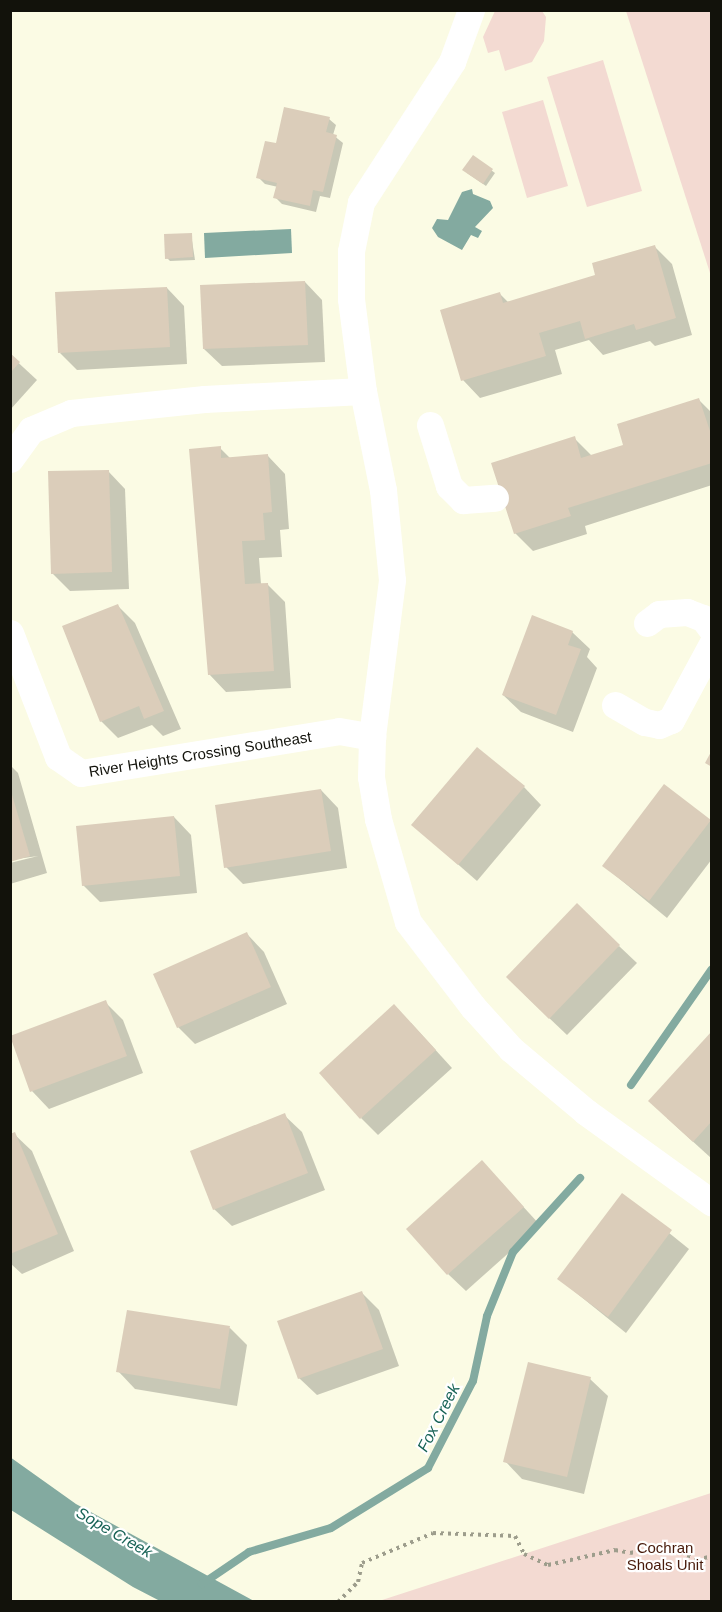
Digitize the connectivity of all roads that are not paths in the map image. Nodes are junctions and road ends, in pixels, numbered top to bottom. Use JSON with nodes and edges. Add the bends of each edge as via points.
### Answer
{"nodes":[{"id":1,"x":471,"y":10,"type":"edge"},
{"id":2,"x":363,"y":391,"type":"junction"},
{"id":3,"x":430,"y":425,"type":"dead end"},
{"id":4,"x":10,"y":459,"type":"edge"},
{"id":5,"x":495,"y":498,"type":"dead end"},
{"id":6,"x":647,"y":622,"type":"dead end"},
{"id":7,"x":711,"y":630,"type":"edge"},
{"id":8,"x":10,"y":633,"type":"edge"},
{"id":9,"x":711,"y":644,"type":"edge"},
{"id":10,"x":615,"y":705,"type":"dead end"},
{"id":11,"x":372,"y":737,"type":"junction"},
{"id":12,"x":711,"y":1203,"type":"edge"}],
"edges":[{"from":1,"to":2,"type":"street","via":[[452,62],[361,202],[349,274]]},
{"from":2,"to":4,"type":"street","via":[[204,399],[71,413],[31,430]]},
{"from":2,"to":11,"type":"street","via":[[383,490],[392,580]]},
{"from":3,"to":5,"type":"street","via":[[449,486],[463,500]]},
{"from":6,"to":7,"type":"street","via":[[659,614],[687,612],[703,618]]},
{"from":8,"to":11,"type":"street","name":"River Heights Crossing Southeast","via":[[58,757],[81,773],[339,731]]},
{"from":9,"to":10,"type":"street","via":[[671,720],[659,725],[645,722]]},
{"from":11,"to":12,"type":"street","via":[[371,777],[378,819],[408,922],[511,1049],[586,1112]]}]}
